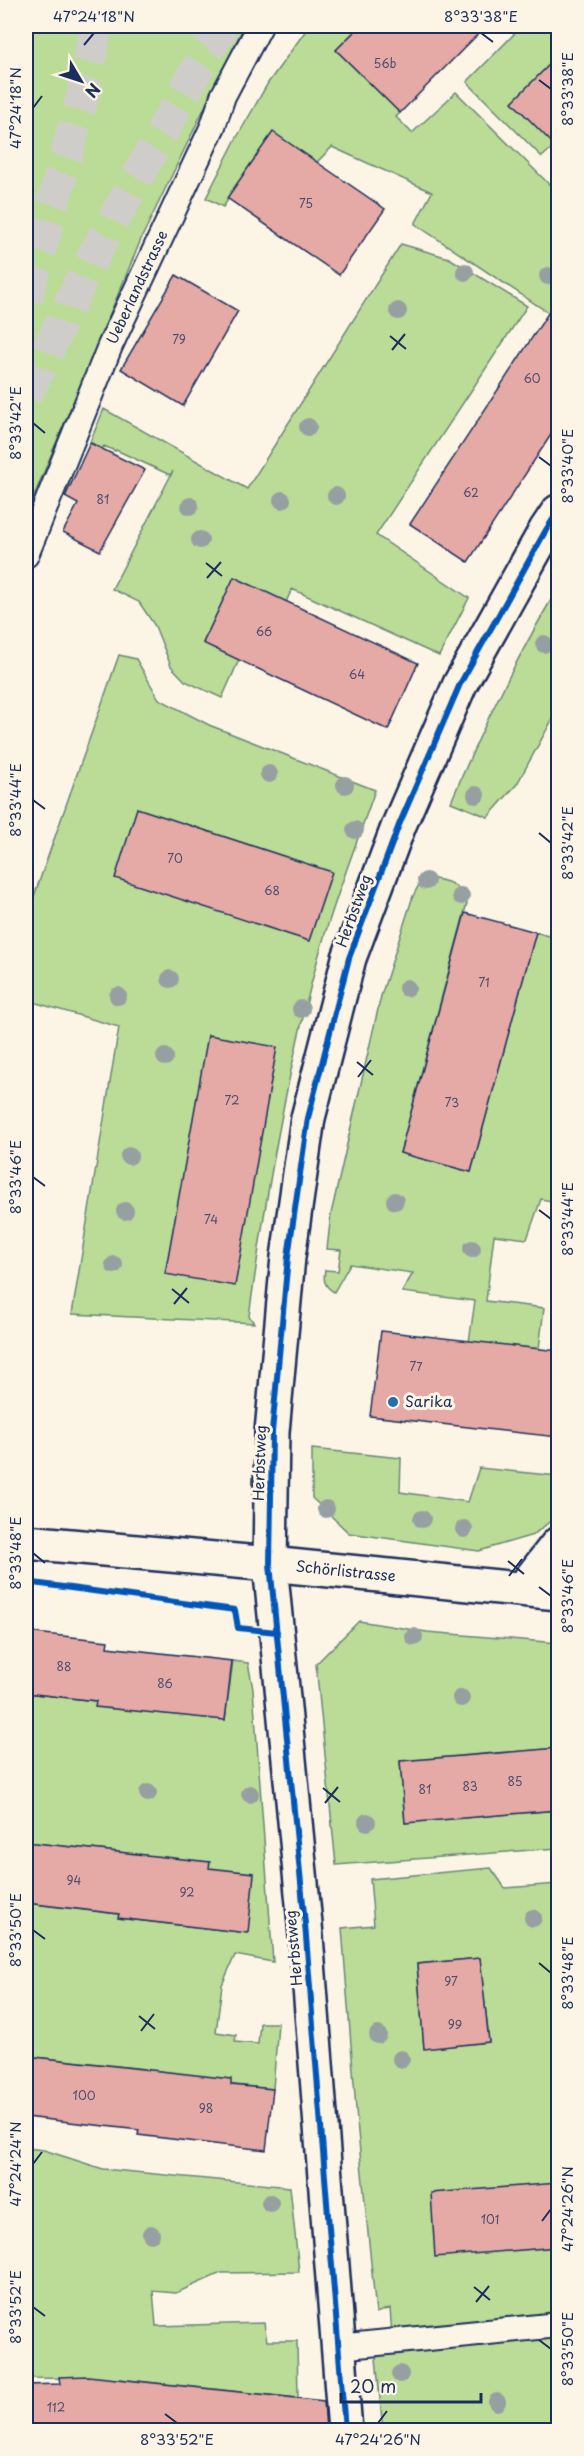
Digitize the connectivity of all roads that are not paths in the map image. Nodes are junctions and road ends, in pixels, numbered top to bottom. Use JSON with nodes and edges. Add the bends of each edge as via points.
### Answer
{"nodes":[{"id":1,"x":260,"y":26,"type":"edge"},
{"id":2,"x":558,"y":512,"type":"edge"},
{"id":3,"x":26,"y":555,"type":"edge"},
{"id":4,"x":26,"y":1542,"type":"edge"},
{"id":5,"x":558,"y":1545,"type":"edge"},
{"id":6,"x":270,"y":1564,"type":"junction"},
{"id":7,"x":523,"y":1589,"type":"junction"},
{"id":8,"x":558,"y":1593,"type":"edge"},
{"id":9,"x":558,"y":2325,"type":"edge"},
{"id":10,"x":338,"y":2347,"type":"junction"},
{"id":11,"x":345,"y":2430,"type":"edge"}],
"edges":[{"from":1,"to":3,"type":"lane","name":"Ueberlandstrasse","via":[[223,96],[213,126],[110,346]]},
{"from":2,"to":6,"type":"street","name":"Herbstweg","via":[[460,684],[399,825],[349,958],[308,1118],[288,1257],[272,1432]]},
{"from":4,"to":6,"type":"street","name":"Schörlistrasse"},
{"from":5,"to":7,"type":"street"},
{"from":6,"to":7,"type":"street","name":"Schörlistrasse"},
{"from":6,"to":10,"type":"street","name":"Herbstweg","via":[[305,1923]]},
{"from":7,"to":8,"type":"street","name":"Schörlistrasse"},
{"from":9,"to":10,"type":"lane"},
{"from":10,"to":11,"type":"street","name":"Herbstweg"}]}
